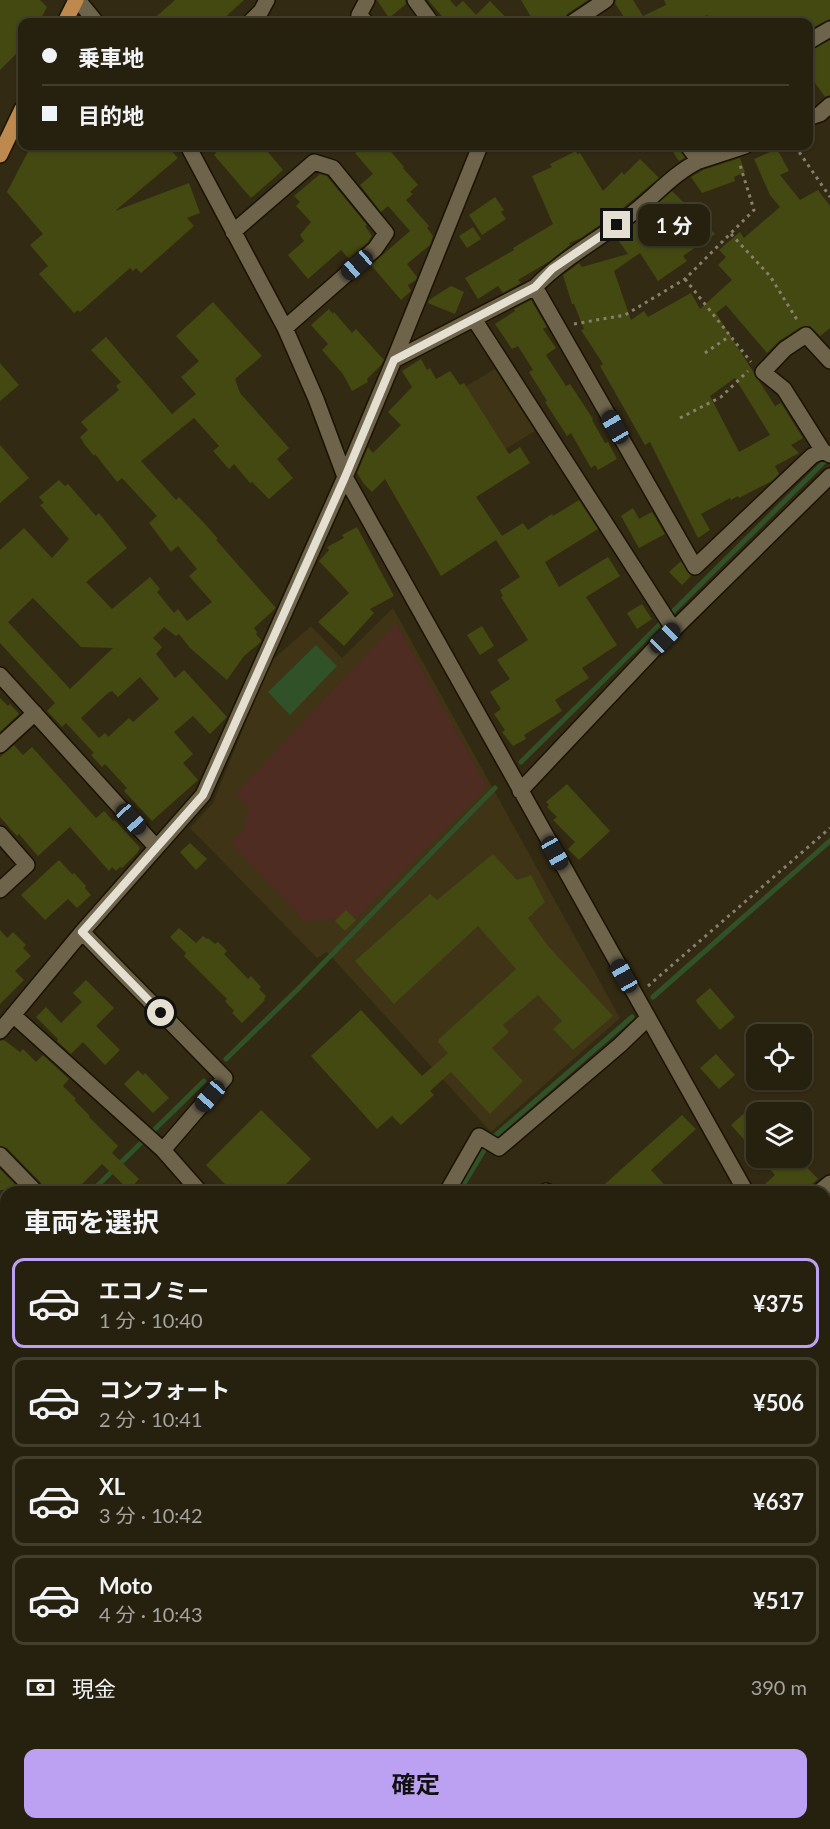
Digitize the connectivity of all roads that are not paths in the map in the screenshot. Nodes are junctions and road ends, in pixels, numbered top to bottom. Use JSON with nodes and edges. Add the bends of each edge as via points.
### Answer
{"nodes":[{"id":1,"x":77,"y":0,"type":"edge"},
{"id":2,"x":267,"y":0,"type":"edge"},
{"id":3,"x":367,"y":0,"type":"edge"},
{"id":4,"x":415,"y":0,"type":"edge"},
{"id":5,"x":606,"y":0,"type":"edge"},
{"id":6,"x":67,"y":18,"type":"edge"},
{"id":7,"x":93,"y":18,"type":"edge"},
{"id":8,"x":254,"y":18,"type":"edge"},
{"id":9,"x":362,"y":18,"type":"edge"},
{"id":10,"x":429,"y":18,"type":"edge"},
{"id":11,"x":579,"y":18,"type":"edge"},
{"id":12,"x":830,"y":29,"type":"edge"},
{"id":13,"x":813,"y":39,"type":"edge"},
{"id":14,"x":830,"y":105,"type":"edge"},
{"id":15,"x":813,"y":116,"type":"edge"},
{"id":16,"x":18,"y":117,"type":"edge"},
{"id":17,"x":190,"y":150,"type":"edge"},
{"id":18,"x":478,"y":150,"type":"edge"},
{"id":19,"x":691,"y":150,"type":"edge"},
{"id":20,"x":731,"y":150,"type":"edge"},
{"id":21,"x":0,"y":155,"type":"edge"},
{"id":22,"x":699,"y":161,"type":"junction"},
{"id":23,"x":233,"y":232,"type":"junction"},
{"id":24,"x":535,"y":287,"type":"junction"},
{"id":25,"x":474,"y":319,"type":"junction"},
{"id":26,"x":285,"y":328,"type":"junction"},
{"id":27,"x":394,"y":360,"type":"junction"},
{"id":28,"x":830,"y":361,"type":"edge"},
{"id":29,"x":827,"y":453,"type":"edge"},
{"id":30,"x":830,"y":476,"type":"edge"},
{"id":31,"x":345,"y":477,"type":"junction"},
{"id":32,"x":674,"y":630,"type":"junction"},
{"id":33,"x":0,"y":675,"type":"edge"},
{"id":34,"x":35,"y":713,"type":"junction"},
{"id":35,"x":0,"y":745,"type":"edge"},
{"id":36,"x":520,"y":791,"type":"junction"},
{"id":37,"x":0,"y":834,"type":"edge"},
{"id":38,"x":156,"y":847,"type":"junction"},
{"id":39,"x":0,"y":890,"type":"edge"},
{"id":40,"x":82,"y":932,"type":"junction"},
{"id":41,"x":13,"y":1015,"type":"junction"},
{"id":42,"x":647,"y":1018,"type":"junction"},
{"id":43,"x":0,"y":1031,"type":"edge"},
{"id":44,"x":153,"y":1141,"type":"junction"},
{"id":45,"x":0,"y":1155,"type":"edge"},
{"id":46,"x":30,"y":1186,"type":"edge"},
{"id":47,"x":194,"y":1186,"type":"edge"},
{"id":48,"x":450,"y":1186,"type":"edge"},
{"id":49,"x":743,"y":1186,"type":"edge"}],
"edges":[{"from":1,"to":6,"type":"main road"},
{"from":1,"to":7,"type":"street"},
{"from":2,"to":8,"type":"street"},
{"from":3,"to":9,"type":"street","via":[[359,15]]},
{"from":4,"to":10,"type":"street"},
{"from":5,"to":11,"type":"street"},
{"from":12,"to":13,"type":"street"},
{"from":14,"to":15,"type":"street"},
{"from":16,"to":21,"type":"main road"},
{"from":17,"to":23,"type":"street"},
{"from":18,"to":27,"type":"street"},
{"from":19,"to":22,"type":"street"},
{"from":20,"to":22,"type":"street"},
{"from":22,"to":24,"type":"street","via":[[686,167],[600,239],[552,269]]},
{"from":23,"to":26,"type":"street"},
{"from":23,"to":26,"type":"street","via":[[314,162],[333,168],[386,233],[375,249]]},
{"from":24,"to":25,"type":"street"},
{"from":24,"to":29,"type":"street","via":[[695,567],[812,456]]},
{"from":25,"to":27,"type":"street"},
{"from":25,"to":32,"type":"street"},
{"from":26,"to":31,"type":"street"},
{"from":27,"to":31,"type":"street"},
{"from":28,"to":29,"type":"street","via":[[807,335],[785,349],[763,372],[784,389]]},
{"from":30,"to":32,"type":"street"},
{"from":31,"to":36,"type":"street"},
{"from":31,"to":38,"type":"street","via":[[203,795]]},
{"from":32,"to":36,"type":"street"},
{"from":33,"to":34,"type":"street"},
{"from":34,"to":35,"type":"street"},
{"from":34,"to":38,"type":"street"},
{"from":36,"to":42,"type":"street"},
{"from":37,"to":39,"type":"street","via":[[27,865]]},
{"from":38,"to":40,"type":"street"},
{"from":40,"to":41,"type":"street"},
{"from":40,"to":44,"type":"street","via":[[225,1078]]},
{"from":41,"to":43,"type":"street"},
{"from":41,"to":44,"type":"street"},
{"from":42,"to":48,"type":"street","via":[[499,1148],[479,1136]]},
{"from":42,"to":49,"type":"street"},
{"from":44,"to":47,"type":"street"},
{"from":45,"to":46,"type":"street"}]}
